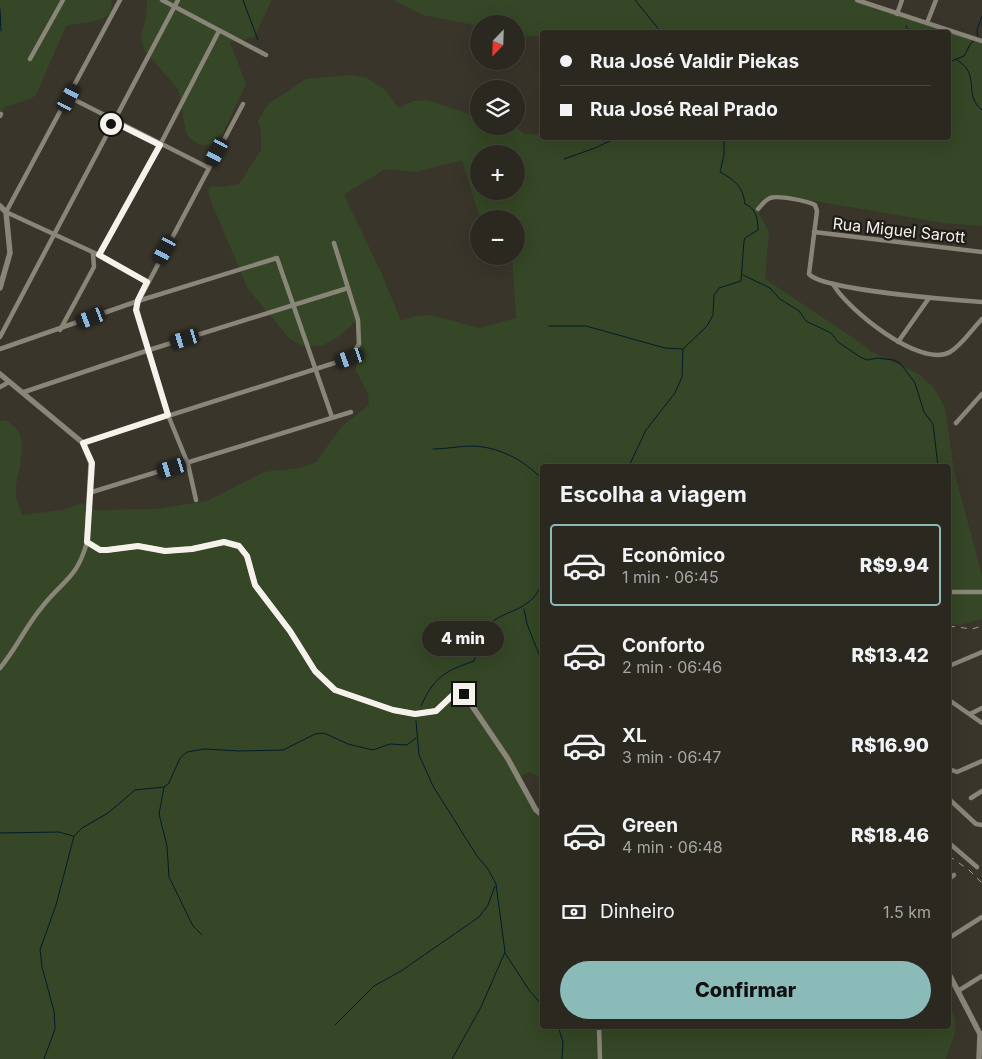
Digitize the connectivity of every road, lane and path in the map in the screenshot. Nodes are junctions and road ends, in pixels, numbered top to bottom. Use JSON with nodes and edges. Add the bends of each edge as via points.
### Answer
{"nodes":[{"id":1,"x":63,"y":0,"type":"edge"},
{"id":2,"x":120,"y":0,"type":"edge"},
{"id":3,"x":162,"y":0,"type":"edge"},
{"id":4,"x":178,"y":0,"type":"edge"},
{"id":5,"x":857,"y":0,"type":"edge"},
{"id":6,"x":902,"y":0,"type":"edge"},
{"id":7,"x":936,"y":0,"type":"edge"},
{"id":8,"x":174,"y":7,"type":"junction"},
{"id":9,"x":897,"y":14,"type":"junction"},
{"id":10,"x":927,"y":23,"type":"junction"},
{"id":11,"x":948,"y":30,"type":"edge"},
{"id":12,"x":219,"y":31,"type":"junction"},
{"id":13,"x":951,"y":31,"type":"edge"},
{"id":14,"x":982,"y":41,"type":"edge"},
{"id":15,"x":266,"y":55,"type":"dead end"},
{"id":16,"x":30,"y":59,"type":"dead end"},
{"id":17,"x":69,"y":98,"type":"junction"},
{"id":18,"x":243,"y":104,"type":"dead end"},
{"id":19,"x":112,"y":121,"type":"junction"},
{"id":20,"x":160,"y":145,"type":"junction"},
{"id":21,"x":209,"y":168,"type":"junction"},
{"id":22,"x":0,"y":206,"type":"edge"},
{"id":23,"x":758,"y":208,"type":"dead end"},
{"id":24,"x":6,"y":212,"type":"junction"},
{"id":25,"x":814,"y":232,"type":"junction"},
{"id":26,"x":54,"y":234,"type":"junction"},
{"id":27,"x":334,"y":243,"type":"dead end"},
{"id":28,"x":982,"y":252,"type":"edge"},
{"id":29,"x":93,"y":253,"type":"junction"},
{"id":30,"x":99,"y":255,"type":"junction"},
{"id":31,"x":147,"y":282,"type":"junction"},
{"id":32,"x":833,"y":284,"type":"junction"},
{"id":33,"x":0,"y":288,"type":"edge"},
{"id":34,"x":348,"y":288,"type":"junction"},
{"id":35,"x":929,"y":298,"type":"junction"},
{"id":36,"x":138,"y":300,"type":"junction"},
{"id":37,"x":982,"y":302,"type":"edge"},
{"id":38,"x":293,"y":306,"type":"junction"},
{"id":39,"x":982,"y":319,"type":"edge"},
{"id":40,"x":60,"y":330,"type":"junction"},
{"id":41,"x":0,"y":337,"type":"edge"},
{"id":42,"x":898,"y":342,"type":"junction"},
{"id":43,"x":0,"y":349,"type":"edge"},
{"id":44,"x":149,"y":350,"type":"junction"},
{"id":45,"x":316,"y":369,"type":"junction"},
{"id":46,"x":0,"y":374,"type":"edge"},
{"id":47,"x":9,"y":382,"type":"junction"},
{"id":48,"x":0,"y":387,"type":"edge"},
{"id":49,"x":24,"y":392,"type":"junction"},
{"id":50,"x":982,"y":394,"type":"edge"},
{"id":51,"x":351,"y":412,"type":"dead end"},
{"id":52,"x":168,"y":415,"type":"junction"},
{"id":53,"x":332,"y":417,"type":"junction"},
{"id":54,"x":956,"y":423,"type":"dead end"},
{"id":55,"x":83,"y":443,"type":"junction"},
{"id":56,"x":188,"y":464,"type":"junction"},
{"id":57,"x":92,"y":492,"type":"junction"},
{"id":58,"x":196,"y":500,"type":"dead end"},
{"id":59,"x":87,"y":542,"type":"junction"},
{"id":60,"x":951,"y":592,"type":"edge"},
{"id":61,"x":982,"y":592,"type":"edge"},
{"id":62,"x":982,"y":652,"type":"edge"},
{"id":63,"x":951,"y":665,"type":"edge"},
{"id":64,"x":0,"y":668,"type":"edge"},
{"id":65,"x":951,"y":701,"type":"edge"},
{"id":66,"x":982,"y":708,"type":"edge"},
{"id":67,"x":970,"y":714,"type":"junction"},
{"id":68,"x":982,"y":723,"type":"edge"},
{"id":69,"x":982,"y":761,"type":"edge"},
{"id":70,"x":951,"y":770,"type":"edge"},
{"id":71,"x":982,"y":791,"type":"edge"},
{"id":72,"x":971,"y":798,"type":"dead end"},
{"id":73,"x":951,"y":801,"type":"edge"},
{"id":74,"x":540,"y":813,"type":"edge"},
{"id":75,"x":982,"y":825,"type":"edge"},
{"id":76,"x":951,"y":845,"type":"edge"},
{"id":77,"x":977,"y":867,"type":"dead end"},
{"id":78,"x":954,"y":875,"type":"dead end"},
{"id":79,"x":951,"y":877,"type":"edge"},
{"id":80,"x":982,"y":917,"type":"edge"},
{"id":81,"x":951,"y":937,"type":"edge"},
{"id":82,"x":982,"y":976,"type":"edge"},
{"id":83,"x":951,"y":978,"type":"edge"},
{"id":84,"x":958,"y":991,"type":"junction"},
{"id":85,"x":599,"y":1029,"type":"edge"},
{"id":86,"x":981,"y":1033,"type":"edge"},
{"id":87,"x":600,"y":1059,"type":"edge"},
{"id":88,"x":978,"y":1059,"type":"edge"}],
"edges":[{"from":1,"to":16,"type":"street"},
{"from":2,"to":17,"type":"street"},
{"from":3,"to":8,"type":"street"},
{"from":4,"to":8,"type":"street"},
{"from":5,"to":9,"type":"street"},
{"from":6,"to":9,"type":"street"},
{"from":7,"to":10,"type":"street"},
{"from":8,"to":12,"type":"street"},
{"from":8,"to":19,"type":"street"},
{"from":9,"to":10,"type":"street"},
{"from":10,"to":11,"type":"street"},
{"from":12,"to":15,"type":"street"},
{"from":12,"to":20,"type":"street"},
{"from":13,"to":14,"type":"street"},
{"from":17,"to":19,"type":"street"},
{"from":17,"to":24,"type":"street"},
{"from":18,"to":21,"type":"street"},
{"from":19,"to":20,"type":"street"},
{"from":19,"to":26,"type":"street"},
{"from":20,"to":21,"type":"street"},
{"from":20,"to":30,"type":"street"},
{"from":21,"to":31,"type":"street"},
{"from":22,"to":24,"type":"street"},
{"from":23,"to":25,"type":"street","via":[[768,198],[774,197],[810,202],[817,211]]},
{"from":24,"to":26,"type":"street"},
{"from":24,"to":33,"type":"street","via":[[10,253]]},
{"from":25,"to":28,"type":"street","name":"Rua Miguel Sarott"},
{"from":25,"to":32,"type":"street","via":[[809,274],[814,279]]},
{"from":26,"to":29,"type":"street"},
{"from":26,"to":41,"type":"street"},
{"from":27,"to":34,"type":"street"},
{"from":29,"to":30,"type":"street"},
{"from":29,"to":40,"type":"street","via":[[94,267]]},
{"from":30,"to":31,"type":"street"},
{"from":31,"to":36,"type":"street"},
{"from":32,"to":35,"type":"street"},
{"from":32,"to":42,"type":"street","via":[[845,299]]},
{"from":34,"to":38,"type":"street"},
{"from":34,"to":45,"type":"street","via":[[358,320],[360,344],[350,358]]},
{"from":35,"to":37,"type":"street"},
{"from":35,"to":42,"type":"street"},
{"from":36,"to":38,"type":"street","via":[[277,258]]},
{"from":36,"to":40,"type":"street"},
{"from":36,"to":44,"type":"street","via":[[136,310]]},
{"from":38,"to":44,"type":"street"},
{"from":38,"to":45,"type":"street"},
{"from":39,"to":42,"type":"street","via":[[949,352],[939,354],[913,350]]},
{"from":40,"to":43,"type":"street"},
{"from":44,"to":49,"type":"street"},
{"from":44,"to":52,"type":"street"},
{"from":45,"to":52,"type":"street"},
{"from":45,"to":53,"type":"street"},
{"from":46,"to":47,"type":"street"},
{"from":47,"to":48,"type":"street"},
{"from":47,"to":49,"type":"street"},
{"from":49,"to":55,"type":"street"},
{"from":50,"to":54,"type":"street"},
{"from":51,"to":53,"type":"street"},
{"from":52,"to":55,"type":"street"},
{"from":52,"to":56,"type":"street"},
{"from":53,"to":56,"type":"street"},
{"from":55,"to":57,"type":"street","via":[[92,463]]},
{"from":56,"to":57,"type":"street"},
{"from":56,"to":58,"type":"street"},
{"from":57,"to":59,"type":"street"},
{"from":59,"to":64,"type":"street","via":[[71,578],[41,608]]},
{"from":59,"to":74,"type":"street","via":[[100,550],[138,546],[165,551],[224,542],[239,546],[247,556],[255,585],[315,671],[335,690],[415,714],[436,711],[454,694],[464,694]]},
{"from":60,"to":61,"type":"street"},
{"from":62,"to":63,"type":"street"},
{"from":65,"to":67,"type":"street"},
{"from":66,"to":67,"type":"street"},
{"from":67,"to":68,"type":"street"},
{"from":69,"to":70,"type":"street","via":[[957,772]]},
{"from":71,"to":72,"type":"street"},
{"from":73,"to":75,"type":"street","via":[[976,824]]},
{"from":76,"to":77,"type":"street"},
{"from":78,"to":79,"type":"street"},
{"from":80,"to":81,"type":"street"},
{"from":82,"to":84,"type":"street"},
{"from":83,"to":84,"type":"street"},
{"from":84,"to":86,"type":"street"},
{"from":85,"to":87,"type":"street"},
{"from":86,"to":88,"type":"street"}]}
